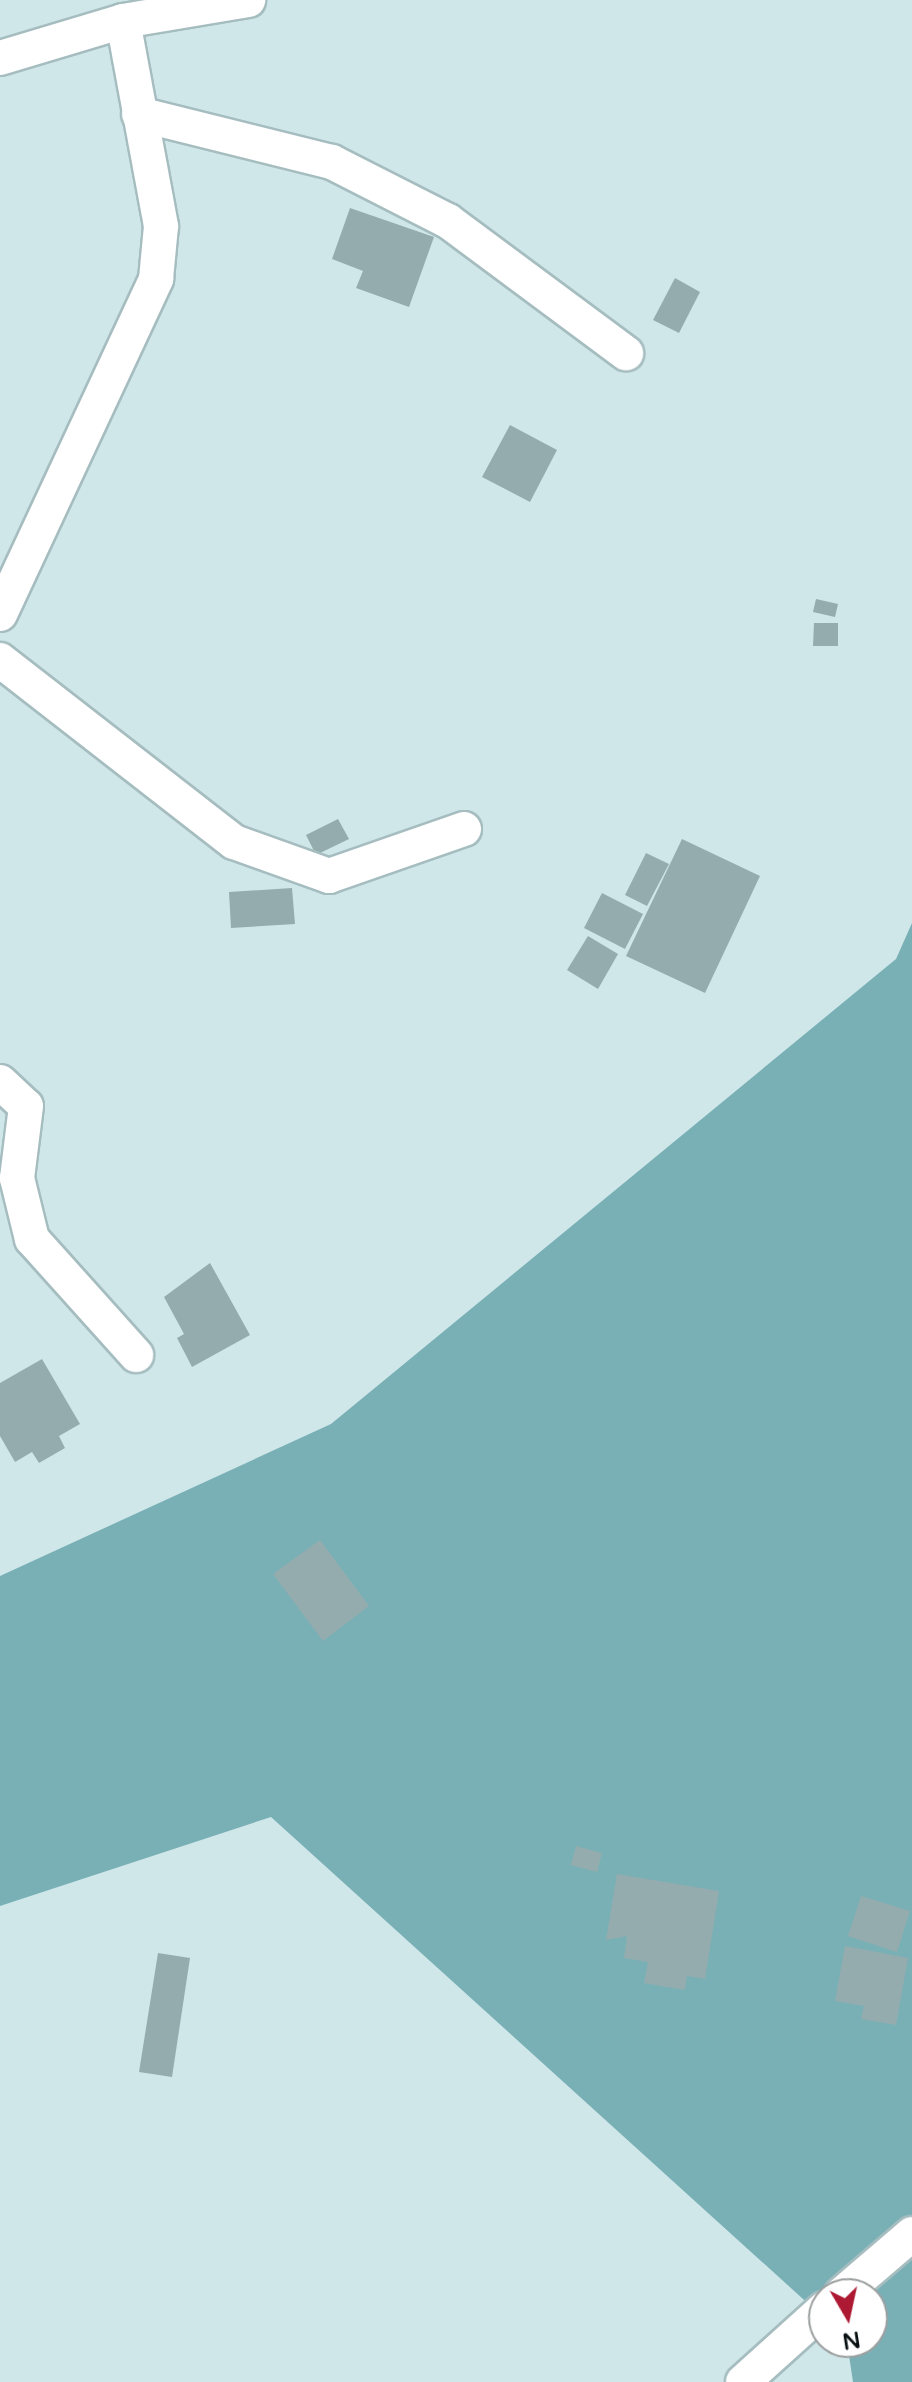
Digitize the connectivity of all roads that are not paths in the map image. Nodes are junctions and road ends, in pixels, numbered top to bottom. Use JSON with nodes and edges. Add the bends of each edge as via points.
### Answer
{"nodes":[{"id":1,"x":248,"y":0,"type":"edge"},
{"id":2,"x":123,"y":21,"type":"junction"},
{"id":3,"x":0,"y":58,"type":"edge"},
{"id":4,"x":139,"y":114,"type":"junction"},
{"id":5,"x":626,"y":353,"type":"dead end"},
{"id":6,"x":0,"y":614,"type":"edge"},
{"id":7,"x":0,"y":660,"type":"edge"},
{"id":8,"x":464,"y":829,"type":"dead end"},
{"id":9,"x":0,"y":1082,"type":"edge"},
{"id":10,"x":136,"y":1355,"type":"dead end"},
{"id":11,"x":912,"y":2234,"type":"edge"},
{"id":12,"x":861,"y":2278,"type":"edge"},
{"id":13,"x":808,"y":2323,"type":"edge"},
{"id":14,"x":743,"y":2382,"type":"edge"}],
"edges":[{"from":1,"to":2,"type":"street"},
{"from":2,"to":3,"type":"street"},
{"from":2,"to":4,"type":"street"},
{"from":4,"to":5,"type":"street","via":[[332,162],[448,221]]},
{"from":4,"to":6,"type":"street","via":[[161,226],[156,279]]},
{"from":7,"to":8,"type":"street","via":[[234,842],[329,876]]},
{"from":9,"to":10,"type":"street","via":[[26,1106],[17,1178],[32,1239]]},
{"from":11,"to":12,"type":"street"},
{"from":13,"to":14,"type":"street"}]}
